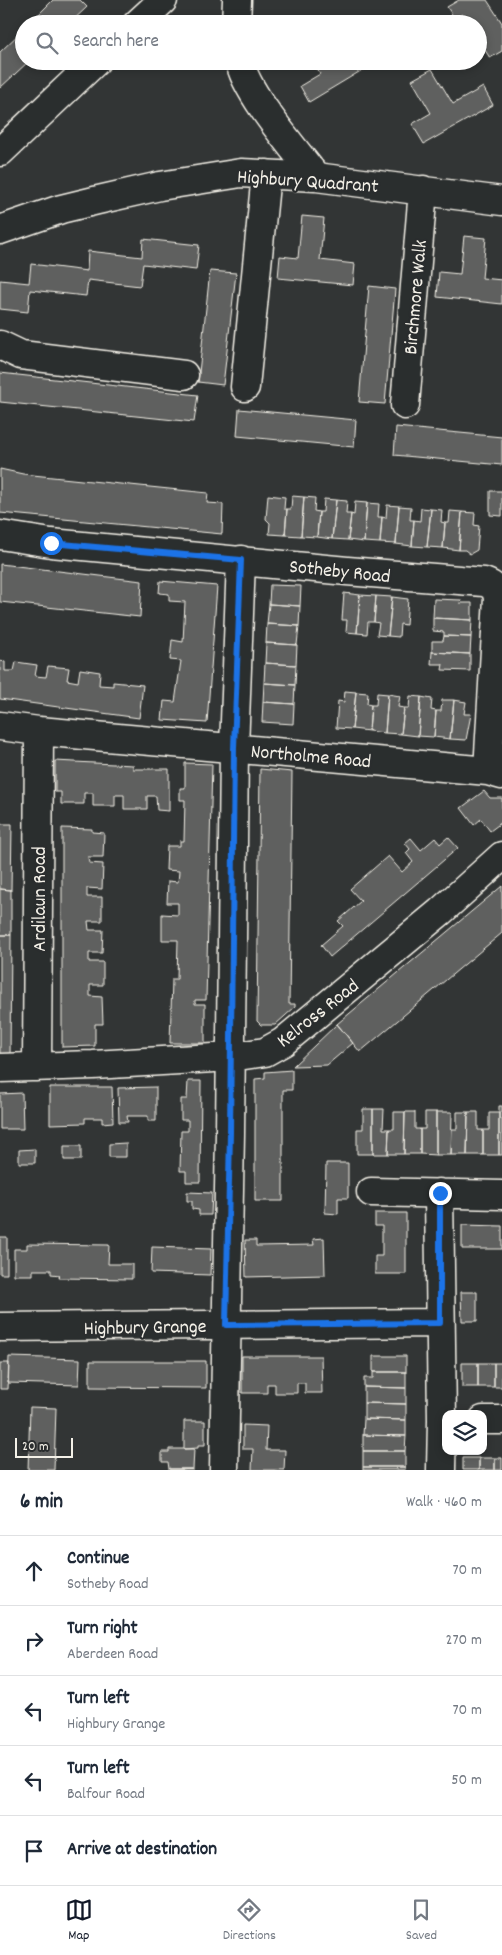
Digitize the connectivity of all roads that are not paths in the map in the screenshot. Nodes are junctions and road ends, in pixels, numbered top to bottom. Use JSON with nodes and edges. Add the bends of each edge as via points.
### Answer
{"nodes":[{"id":1,"x":163,"y":0,"type":"edge"},
{"id":2,"x":236,"y":0,"type":"edge"},
{"id":3,"x":146,"y":15,"type":"edge"},
{"id":4,"x":236,"y":15,"type":"edge"},
{"id":5,"x":87,"y":70,"type":"edge"},
{"id":6,"x":242,"y":70,"type":"edge"},
{"id":7,"x":0,"y":152,"type":"edge"},
{"id":8,"x":266,"y":174,"type":"junction"},
{"id":9,"x":316,"y":177,"type":"junction"},
{"id":10,"x":423,"y":190,"type":"junction"},
{"id":11,"x":502,"y":201,"type":"edge"},
{"id":12,"x":0,"y":230,"type":"edge"},
{"id":13,"x":0,"y":345,"type":"edge"},
{"id":14,"x":184,"y":375,"type":"dead end"},
{"id":15,"x":245,"y":387,"type":"dead end"},
{"id":16,"x":405,"y":405,"type":"dead end"},
{"id":17,"x":0,"y":535,"type":"edge"},
{"id":18,"x":241,"y":560,"type":"junction"},
{"id":19,"x":0,"y":726,"type":"edge"},
{"id":20,"x":39,"y":731,"type":"junction"},
{"id":21,"x":234,"y":748,"type":"junction"},
{"id":22,"x":495,"y":773,"type":"edge"},
{"id":23,"x":502,"y":856,"type":"edge"},
{"id":24,"x":231,"y":1057,"type":"junction"},
{"id":25,"x":37,"y":1067,"type":"junction"},
{"id":26,"x":0,"y":1068,"type":"edge"},
{"id":27,"x":371,"y":1192,"type":"dead end"},
{"id":28,"x":440,"y":1193,"type":"junction"},
{"id":29,"x":502,"y":1195,"type":"edge"},
{"id":30,"x":440,"y":1323,"type":"junction"},
{"id":31,"x":226,"y":1325,"type":"junction"},
{"id":32,"x":0,"y":1327,"type":"edge"},
{"id":33,"x":444,"y":1410,"type":"edge"},
{"id":34,"x":487,"y":1420,"type":"edge"},
{"id":35,"x":502,"y":1420,"type":"edge"},
{"id":36,"x":442,"y":1453,"type":"edge"},
{"id":37,"x":224,"y":1470,"type":"edge"},
{"id":38,"x":441,"y":1470,"type":"edge"}],
"edges":[{"from":1,"to":3,"type":"street"},
{"from":2,"to":4,"type":"street"},
{"from":5,"to":7,"type":"street"},
{"from":6,"to":9,"type":"street","via":[[258,99]]},
{"from":8,"to":9,"type":"street","name":"Highbury Quadrant"},
{"from":8,"to":12,"type":"street","name":"Highbury Quadrant","via":[[241,173],[160,186],[61,209]]},
{"from":8,"to":15,"type":"street"},
{"from":9,"to":10,"type":"street","name":"Highbury Quadrant"},
{"from":10,"to":11,"type":"street","name":"Highbury Quadrant"},
{"from":10,"to":16,"type":"street","name":"Birchmore Walk"},
{"from":13,"to":14,"type":"street","via":[[21,355]]},
{"from":17,"to":18,"type":"street","name":"Sotheby Road","via":[[51,543]]},
{"from":18,"to":21,"type":"street"},
{"from":18,"to":22,"type":"street","name":"Sotheby Road","via":[[484,582],[494,586],[498,598]]},
{"from":19,"to":20,"type":"street","name":"Northolme Road"},
{"from":20,"to":21,"type":"street","name":"Northolme Road"},
{"from":20,"to":25,"type":"street","name":"Ardilaun Road"},
{"from":21,"to":22,"type":"street","name":"Northolme Road"},
{"from":21,"to":24,"type":"street"},
{"from":23,"to":24,"type":"street","name":"Kelross Road","via":[[284,1042],[265,1052]]},
{"from":24,"to":25,"type":"street","name":"Kelross Road"},
{"from":24,"to":31,"type":"street"},
{"from":25,"to":26,"type":"street","name":"Kelross Road"},
{"from":27,"to":28,"type":"street"},
{"from":28,"to":29,"type":"street"},
{"from":28,"to":30,"type":"street"},
{"from":30,"to":31,"type":"street","name":"Highbury Grange"},
{"from":30,"to":33,"type":"street"},
{"from":31,"to":32,"type":"street","name":"Highbury Grange"},
{"from":31,"to":37,"type":"street"},
{"from":34,"to":35,"type":"street"},
{"from":36,"to":38,"type":"street"}]}
